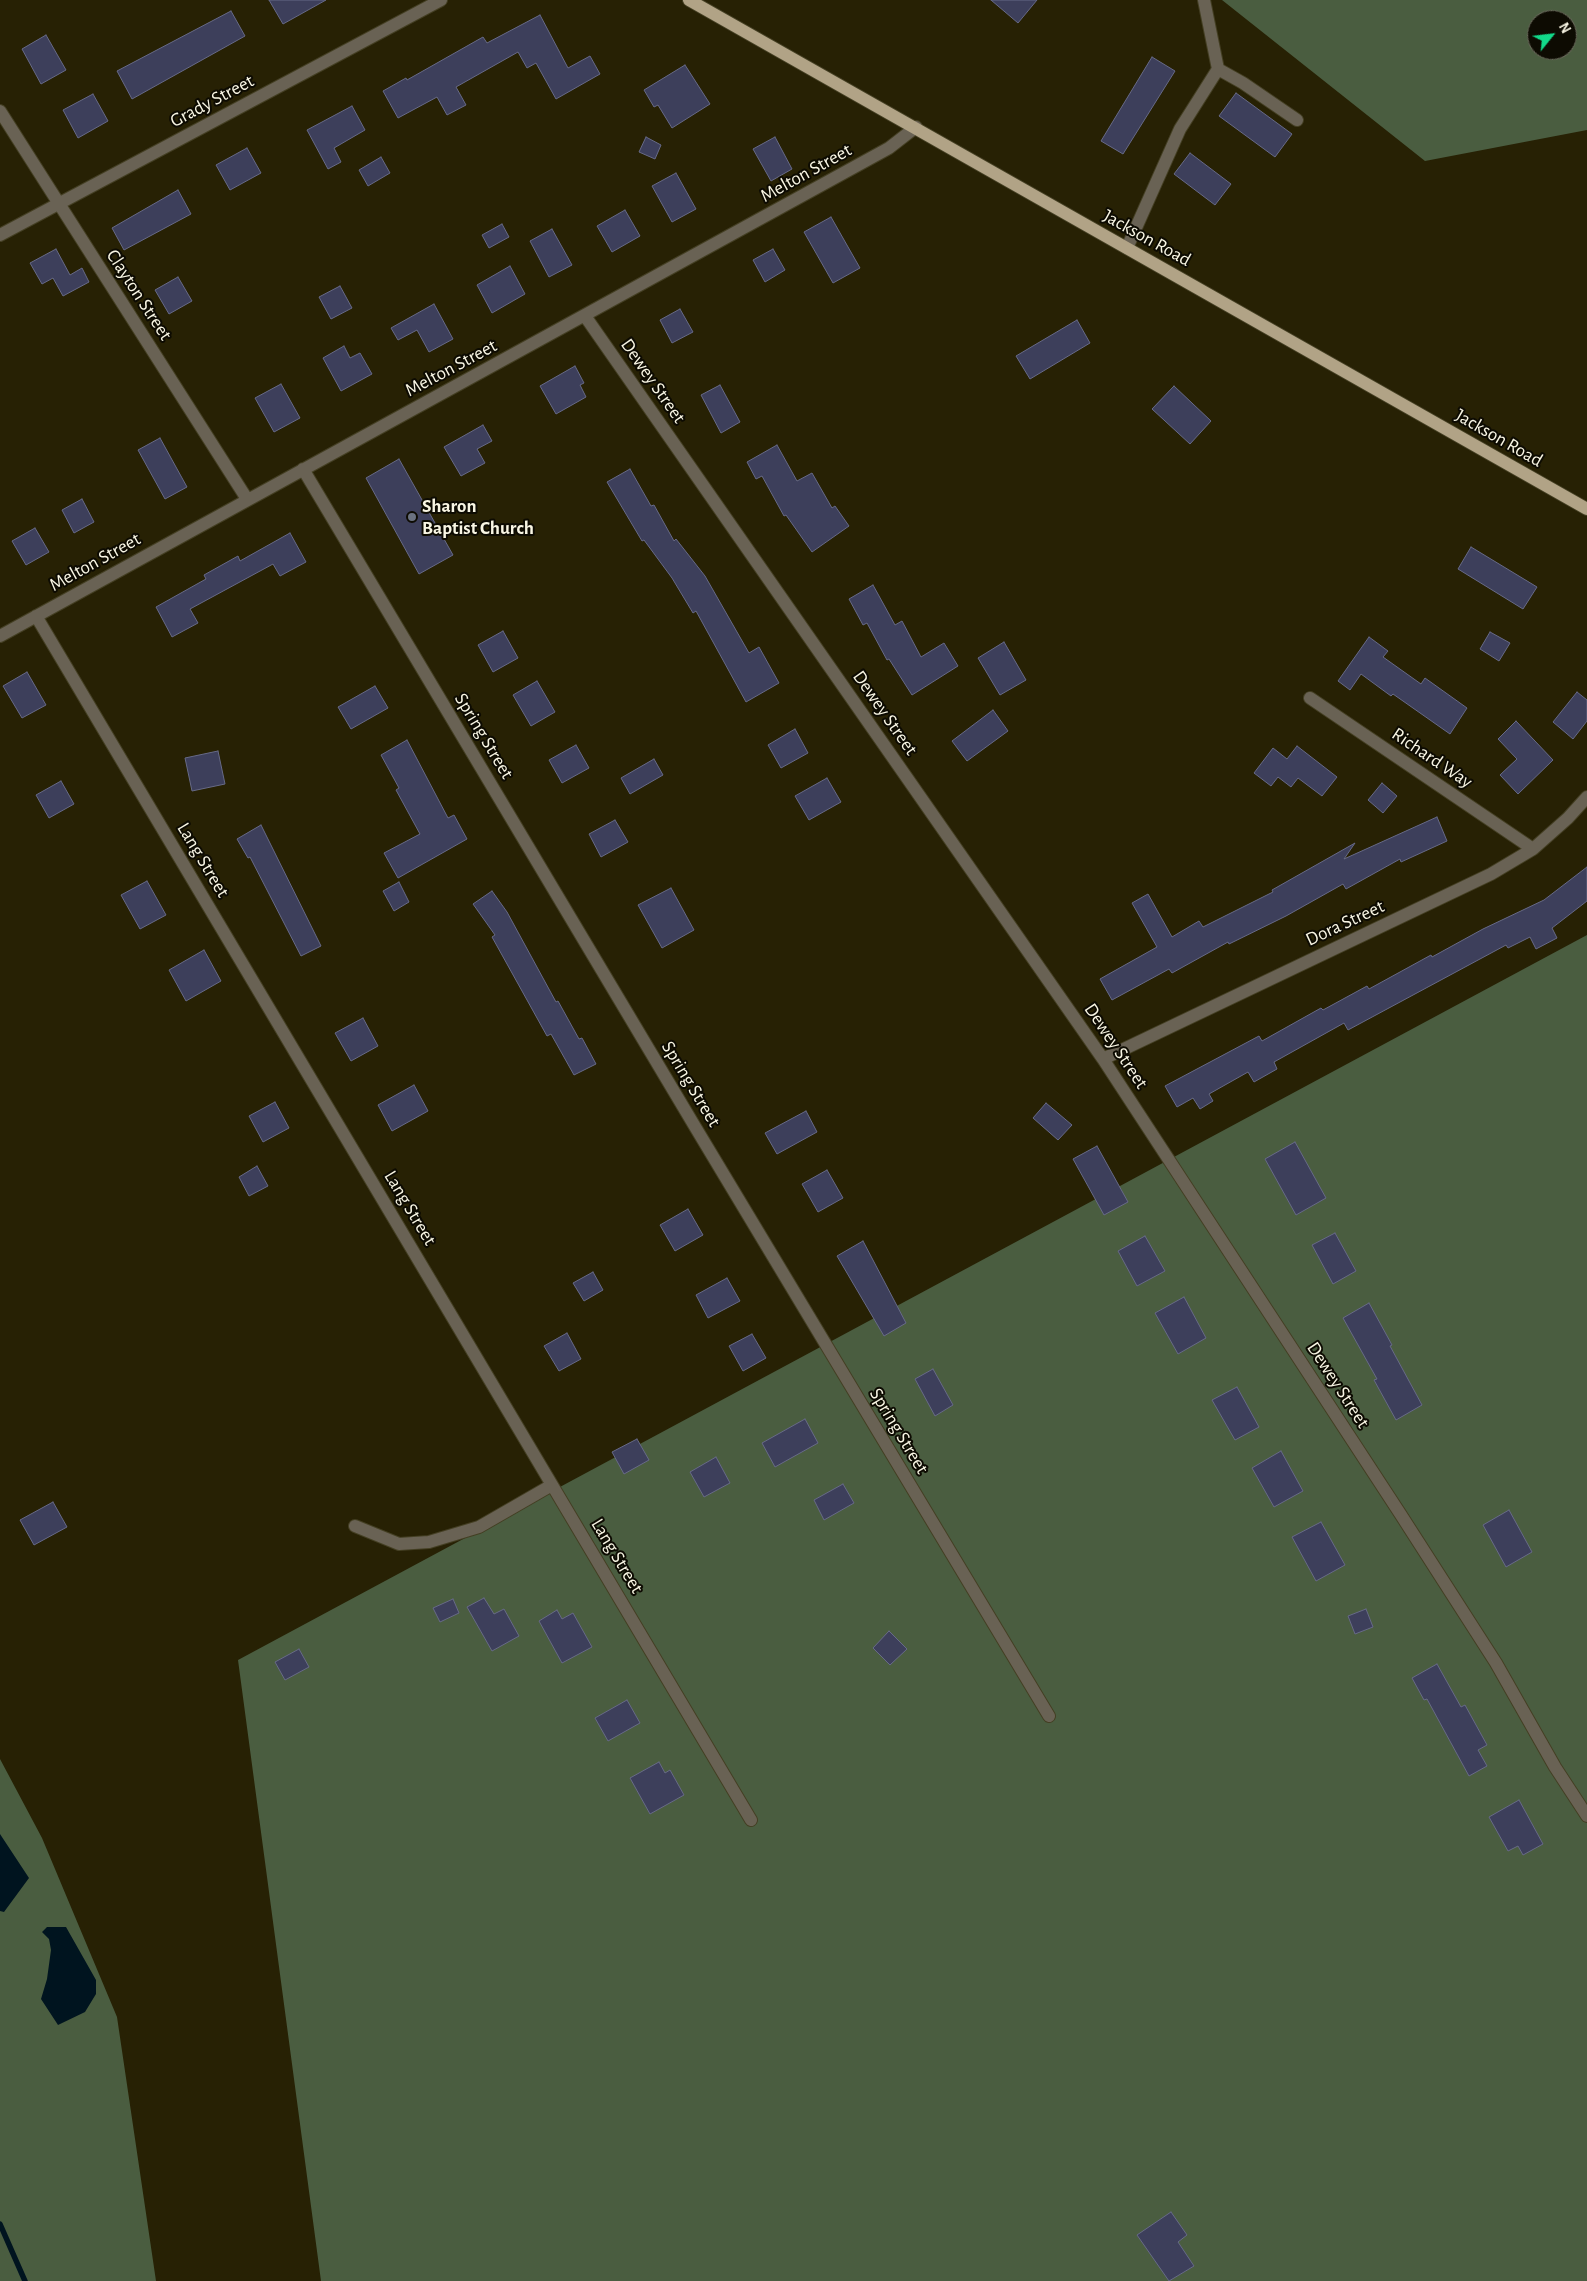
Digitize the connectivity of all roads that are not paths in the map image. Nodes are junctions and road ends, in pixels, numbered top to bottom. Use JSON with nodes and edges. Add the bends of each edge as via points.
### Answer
{"nodes":[{"id":1,"x":441,"y":0,"type":"edge"},
{"id":2,"x":689,"y":0,"type":"edge"},
{"id":3,"x":1204,"y":0,"type":"edge"},
{"id":4,"x":1218,"y":69,"type":"junction"},
{"id":5,"x":0,"y":111,"type":"edge"},
{"id":6,"x":1297,"y":120,"type":"dead end"},
{"id":7,"x":916,"y":127,"type":"junction"},
{"id":8,"x":58,"y":204,"type":"junction"},
{"id":9,"x":0,"y":235,"type":"edge"},
{"id":10,"x":1126,"y":248,"type":"junction"},
{"id":11,"x":585,"y":316,"type":"junction"},
{"id":12,"x":303,"y":469,"type":"junction"},
{"id":13,"x":247,"y":499,"type":"junction"},
{"id":14,"x":1587,"y":509,"type":"edge"},
{"id":15,"x":36,"y":616,"type":"junction"},
{"id":16,"x":0,"y":636,"type":"edge"},
{"id":17,"x":1310,"y":698,"type":"dead end"},
{"id":18,"x":1587,"y":797,"type":"edge"},
{"id":19,"x":1533,"y":849,"type":"junction"},
{"id":20,"x":1103,"y":1059,"type":"junction"},
{"id":21,"x":552,"y":1485,"type":"junction"},
{"id":22,"x":356,"y":1526,"type":"dead end"},
{"id":23,"x":1049,"y":1716,"type":"dead end"},
{"id":24,"x":1587,"y":1816,"type":"edge"},
{"id":25,"x":751,"y":1820,"type":"dead end"}],
"edges":[{"from":1,"to":8,"type":"street","name":"Grady Street"},
{"from":2,"to":7,"type":"main road","name":"Jackson Road"},
{"from":3,"to":4,"type":"street"},
{"from":4,"to":6,"type":"street"},
{"from":4,"to":10,"type":"street","via":[[1180,129]]},
{"from":5,"to":8,"type":"street","name":"Clayton Street"},
{"from":7,"to":10,"type":"main road","name":"Jackson Road"},
{"from":7,"to":11,"type":"street","name":"Melton Street","via":[[889,148]]},
{"from":8,"to":9,"type":"street","name":"Grady Street"},
{"from":8,"to":13,"type":"street","name":"Clayton Street"},
{"from":10,"to":14,"type":"main road","name":"Jackson Road"},
{"from":11,"to":12,"type":"street","name":"Melton Street"},
{"from":11,"to":20,"type":"street","name":"Dewey Street"},
{"from":12,"to":13,"type":"street","name":"Melton Street"},
{"from":12,"to":23,"type":"street","name":"Spring Street"},
{"from":13,"to":15,"type":"street","name":"Melton Street"},
{"from":15,"to":16,"type":"street","name":"Melton Street"},
{"from":15,"to":21,"type":"street","name":"Lang Street"},
{"from":17,"to":19,"type":"street","name":"Richard Way"},
{"from":18,"to":19,"type":"street","name":"Dora Street"},
{"from":19,"to":20,"type":"street","name":"Dora Street","via":[[1491,874]]},
{"from":20,"to":24,"type":"street","name":"Dewey Street","via":[[1496,1663]]},
{"from":21,"to":22,"type":"street","via":[[479,1527],[430,1542],[399,1544]]},
{"from":21,"to":25,"type":"street","name":"Lang Street"}]}
